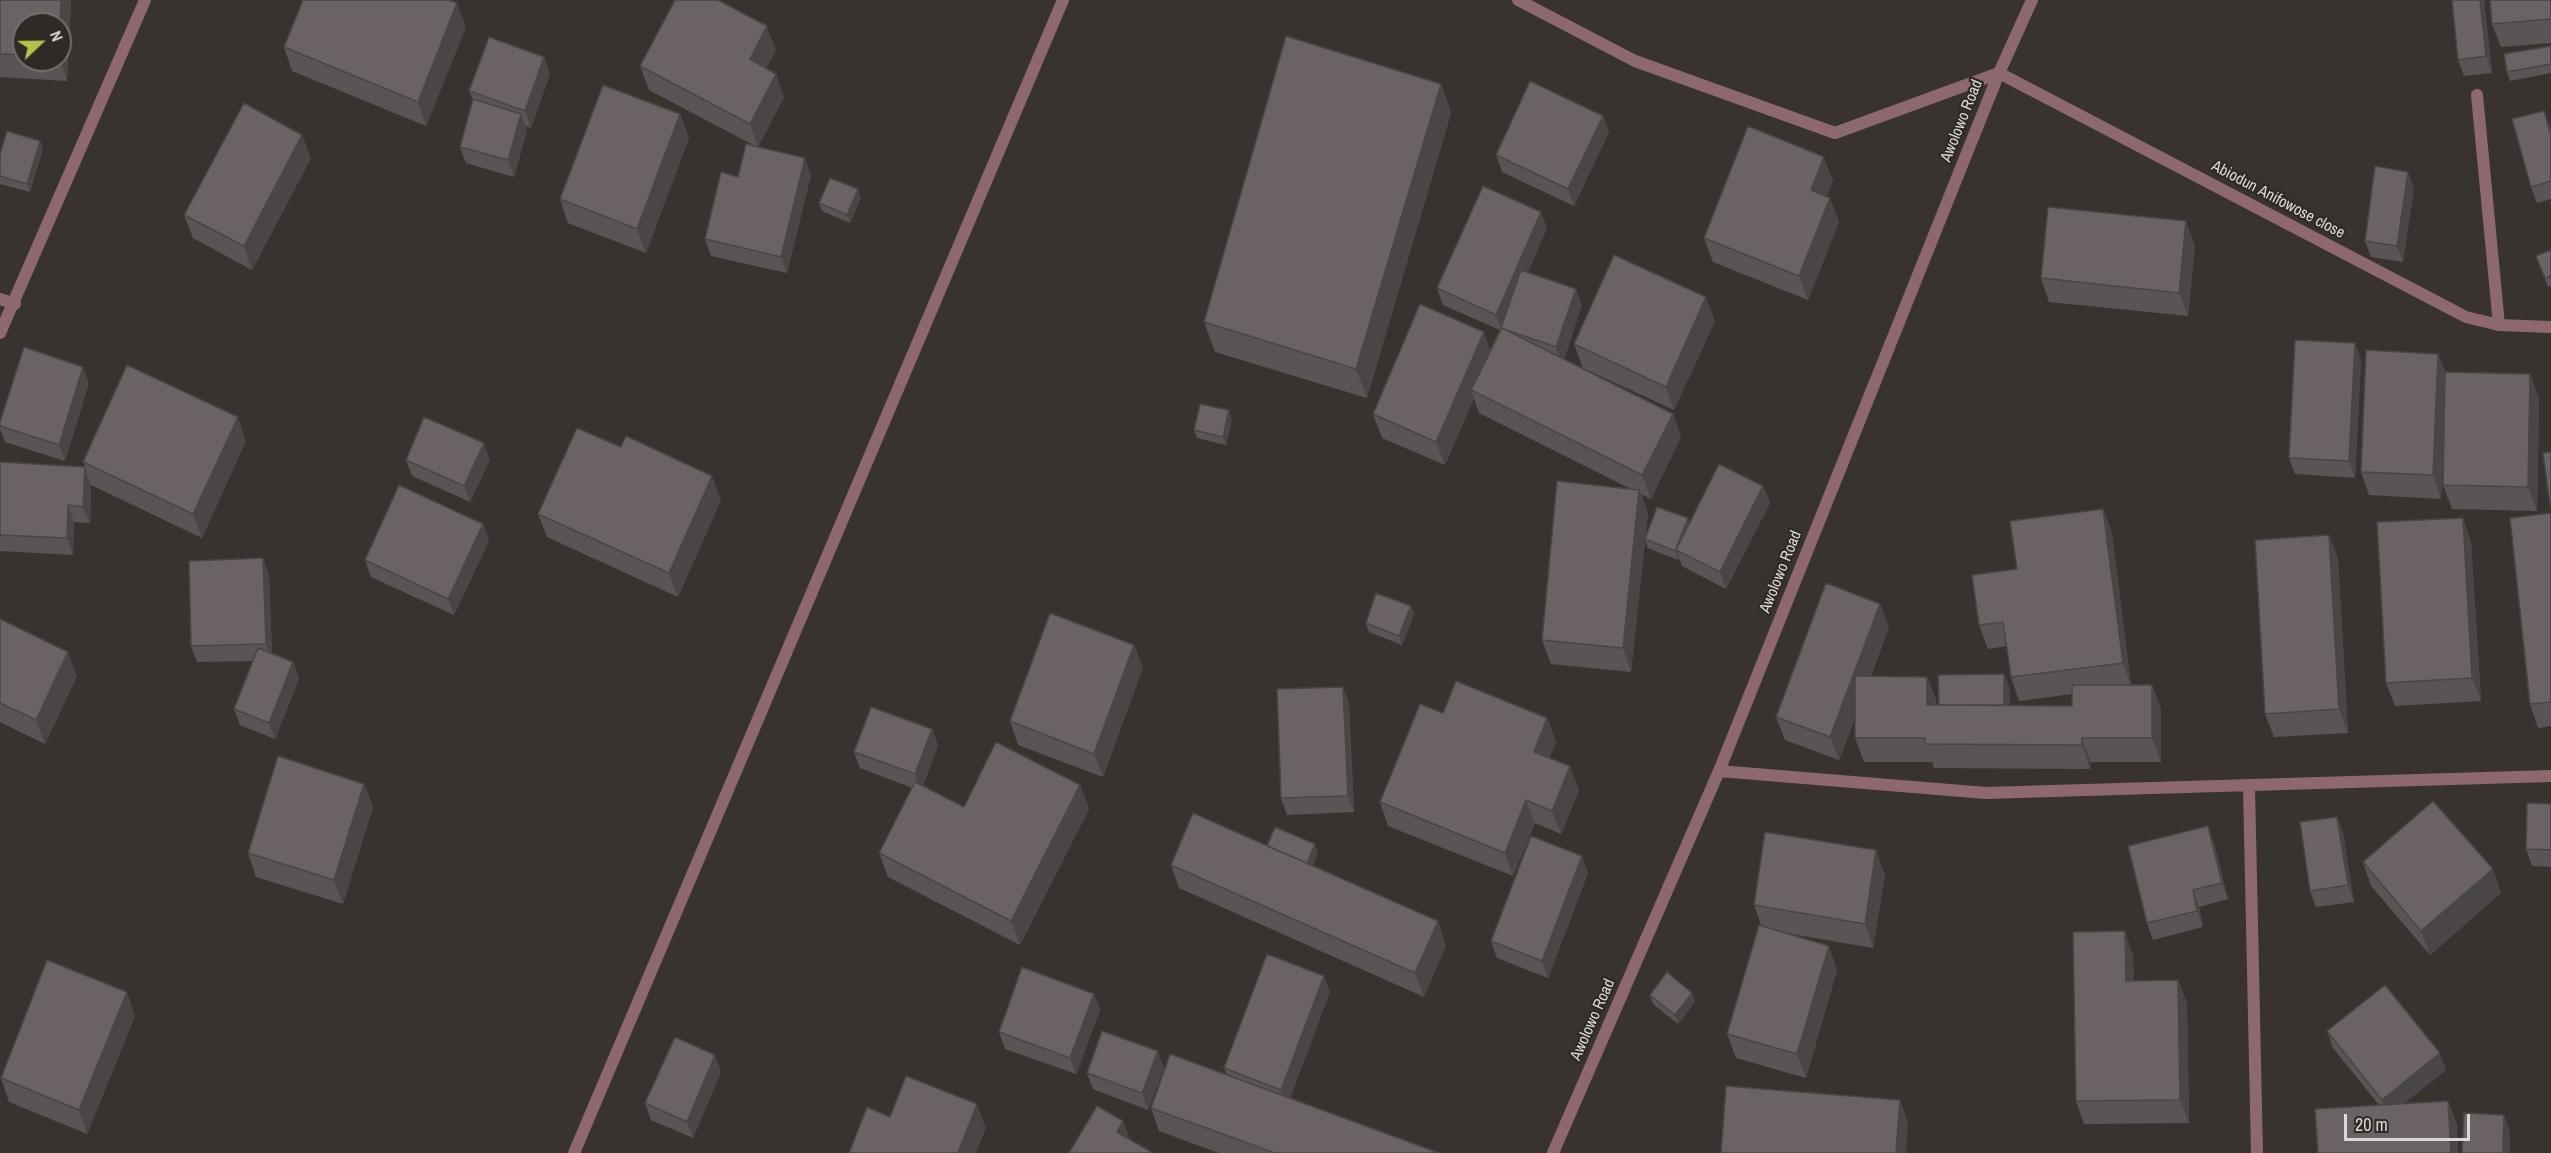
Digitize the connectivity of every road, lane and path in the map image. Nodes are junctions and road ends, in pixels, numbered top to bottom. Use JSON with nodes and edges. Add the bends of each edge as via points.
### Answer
{"nodes":[{"id":1,"x":145,"y":0,"type":"edge"},
{"id":2,"x":1063,"y":0,"type":"edge"},
{"id":3,"x":1518,"y":0,"type":"edge"},
{"id":4,"x":2032,"y":0,"type":"edge"},
{"id":5,"x":1999,"y":73,"type":"junction"},
{"id":6,"x":2477,"y":95,"type":"dead end"},
{"id":7,"x":0,"y":299,"type":"edge"},
{"id":8,"x":15,"y":304,"type":"junction"},
{"id":9,"x":2499,"y":325,"type":"junction"},
{"id":10,"x":2551,"y":327,"type":"edge"},
{"id":11,"x":0,"y":333,"type":"edge"},
{"id":12,"x":1719,"y":771,"type":"junction"},
{"id":13,"x":2551,"y":776,"type":"edge"},
{"id":14,"x":2249,"y":787,"type":"junction"},
{"id":15,"x":574,"y":1153,"type":"edge"},
{"id":16,"x":1552,"y":1153,"type":"edge"},
{"id":17,"x":2257,"y":1153,"type":"edge"}],
"edges":[{"from":1,"to":8,"type":"street"},
{"from":2,"to":15,"type":"street"},
{"from":3,"to":5,"type":"street","via":[[1635,61],[1835,134]]},
{"from":4,"to":5,"type":"street","name":"Awolowo Road"},
{"from":5,"to":9,"type":"street","name":"Abiodun Anifowose close","via":[[2466,317]]},
{"from":5,"to":12,"type":"street","name":"Awolowo Road"},
{"from":6,"to":9,"type":"street"},
{"from":7,"to":8,"type":"street"},
{"from":8,"to":11,"type":"street"},
{"from":9,"to":10,"type":"street","name":"Abiodun Anifowose close"},
{"from":12,"to":14,"type":"street","via":[[1986,793]]},
{"from":12,"to":16,"type":"street","name":"Awolowo Road"},
{"from":13,"to":14,"type":"street"},
{"from":14,"to":17,"type":"street"}]}
